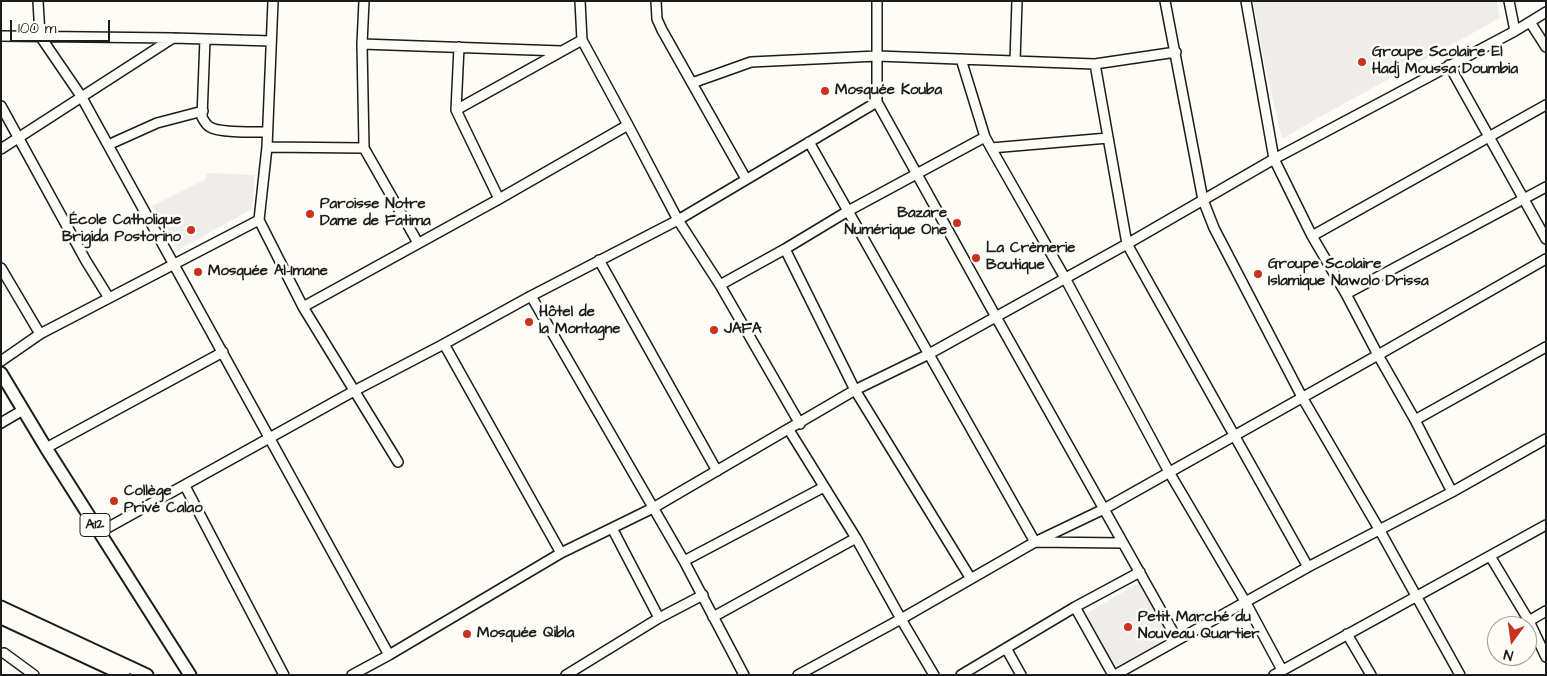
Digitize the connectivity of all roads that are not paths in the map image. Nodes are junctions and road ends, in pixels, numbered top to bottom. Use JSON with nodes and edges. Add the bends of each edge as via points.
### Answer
{"nodes":[{"id":1,"x":38,"y":1,"type":"edge"},
{"id":2,"x":273,"y":1,"type":"edge"},
{"id":3,"x":364,"y":1,"type":"edge"},
{"id":4,"x":580,"y":1,"type":"edge"},
{"id":5,"x":656,"y":1,"type":"edge"},
{"id":6,"x":877,"y":1,"type":"edge"},
{"id":7,"x":1017,"y":1,"type":"edge"},
{"id":8,"x":1165,"y":1,"type":"edge"},
{"id":9,"x":1246,"y":1,"type":"edge"},
{"id":10,"x":1509,"y":1,"type":"edge"},
{"id":11,"x":1546,"y":12,"type":"edge"},
{"id":12,"x":1530,"y":22,"type":"junction"},
{"id":13,"x":1515,"y":31,"type":"junction"},
{"id":14,"x":1,"y":36,"type":"edge"},
{"id":15,"x":40,"y":36,"type":"junction"},
{"id":16,"x":173,"y":38,"type":"junction"},
{"id":17,"x":205,"y":39,"type":"junction"},
{"id":18,"x":582,"y":40,"type":"junction"},
{"id":19,"x":271,"y":41,"type":"junction"},
{"id":20,"x":362,"y":44,"type":"junction"},
{"id":21,"x":459,"y":47,"type":"junction"},
{"id":22,"x":1546,"y":47,"type":"edge"},
{"id":23,"x":561,"y":51,"type":"junction"},
{"id":24,"x":1176,"y":52,"type":"junction"},
{"id":25,"x":877,"y":56,"type":"junction"},
{"id":26,"x":961,"y":59,"type":"junction"},
{"id":27,"x":1014,"y":61,"type":"junction"},
{"id":28,"x":1095,"y":64,"type":"junction"},
{"id":29,"x":1449,"y":65,"type":"junction"},
{"id":30,"x":692,"y":83,"type":"junction"},
{"id":31,"x":81,"y":96,"type":"junction"},
{"id":32,"x":878,"y":102,"type":"junction"},
{"id":33,"x":1546,"y":105,"type":"edge"},
{"id":34,"x":1,"y":106,"type":"edge"},
{"id":35,"x":203,"y":110,"type":"junction"},
{"id":36,"x":456,"y":110,"type":"junction"},
{"id":37,"x":628,"y":125,"type":"junction"},
{"id":38,"x":267,"y":132,"type":"junction"},
{"id":39,"x":985,"y":136,"type":"junction"},
{"id":40,"x":19,"y":137,"type":"junction"},
{"id":41,"x":1108,"y":138,"type":"junction"},
{"id":42,"x":1488,"y":138,"type":"junction"},
{"id":43,"x":809,"y":142,"type":"junction"},
{"id":44,"x":108,"y":145,"type":"junction"},
{"id":45,"x":267,"y":147,"type":"junction"},
{"id":46,"x":364,"y":148,"type":"junction"},
{"id":47,"x":991,"y":148,"type":"junction"},
{"id":48,"x":1,"y":149,"type":"edge"},
{"id":49,"x":1274,"y":159,"type":"junction"},
{"id":50,"x":917,"y":174,"type":"junction"},
{"id":51,"x":746,"y":179,"type":"junction"},
{"id":52,"x":1546,"y":187,"type":"edge"},
{"id":53,"x":499,"y":198,"type":"junction"},
{"id":54,"x":1524,"y":199,"type":"junction"},
{"id":55,"x":1203,"y":200,"type":"junction"},
{"id":56,"x":848,"y":211,"type":"junction"},
{"id":57,"x":259,"y":220,"type":"junction"},
{"id":58,"x":678,"y":220,"type":"junction"},
{"id":59,"x":1312,"y":236,"type":"junction"},
{"id":60,"x":1546,"y":239,"type":"edge"},
{"id":61,"x":418,"y":243,"type":"junction"},
{"id":62,"x":1127,"y":244,"type":"junction"},
{"id":63,"x":785,"y":249,"type":"junction"},
{"id":64,"x":1546,"y":259,"type":"edge"},
{"id":65,"x":599,"y":260,"type":"junction"},
{"id":66,"x":173,"y":264,"type":"junction"},
{"id":67,"x":1,"y":268,"type":"edge"},
{"id":68,"x":1065,"y":278,"type":"junction"},
{"id":69,"x":720,"y":285,"type":"junction"},
{"id":70,"x":1346,"y":294,"type":"junction"},
{"id":71,"x":531,"y":296,"type":"junction"},
{"id":72,"x":109,"y":298,"type":"junction"},
{"id":73,"x":303,"y":307,"type":"junction"},
{"id":74,"x":996,"y":317,"type":"junction"},
{"id":75,"x":40,"y":334,"type":"junction"},
{"id":76,"x":444,"y":344,"type":"junction"},
{"id":77,"x":1546,"y":347,"type":"edge"},
{"id":78,"x":223,"y":352,"type":"junction"},
{"id":79,"x":929,"y":354,"type":"junction"},
{"id":80,"x":1378,"y":355,"type":"junction"},
{"id":81,"x":1,"y":361,"type":"edge"},
{"id":82,"x":1,"y":373,"type":"edge"},
{"id":83,"x":855,"y":390,"type":"junction"},
{"id":84,"x":354,"y":391,"type":"junction"},
{"id":85,"x":1302,"y":397,"type":"junction"},
{"id":86,"x":23,"y":410,"type":"junction"},
{"id":87,"x":1415,"y":420,"type":"junction"},
{"id":88,"x":1,"y":424,"type":"edge"},
{"id":89,"x":800,"y":424,"type":"junction"},
{"id":90,"x":789,"y":430,"type":"junction"},
{"id":91,"x":1234,"y":435,"type":"junction"},
{"id":92,"x":269,"y":438,"type":"junction"},
{"id":93,"x":1546,"y":439,"type":"edge"},
{"id":94,"x":46,"y":448,"type":"junction"},
{"id":95,"x":398,"y":462,"type":"dead end"},
{"id":96,"x":717,"y":471,"type":"junction"},
{"id":97,"x":1169,"y":472,"type":"junction"},
{"id":98,"x":185,"y":486,"type":"junction"},
{"id":99,"x":824,"y":487,"type":"junction"},
{"id":100,"x":1452,"y":492,"type":"junction"},
{"id":101,"x":653,"y":508,"type":"junction"},
{"id":102,"x":1104,"y":509,"type":"junction"},
{"id":103,"x":1546,"y":525,"type":"edge"},
{"id":104,"x":612,"y":528,"type":"junction"},
{"id":105,"x":1380,"y":529,"type":"junction"},
{"id":106,"x":100,"y":532,"type":"junction"},
{"id":107,"x":856,"y":538,"type":"junction"},
{"id":108,"x":1035,"y":542,"type":"junction"},
{"id":109,"x":1123,"y":543,"type":"junction"},
{"id":110,"x":561,"y":553,"type":"junction"},
{"id":111,"x":1490,"y":556,"type":"junction"},
{"id":112,"x":684,"y":561,"type":"junction"},
{"id":113,"x":1308,"y":567,"type":"junction"},
{"id":114,"x":1140,"y":572,"type":"junction"},
{"id":115,"x":971,"y":579,"type":"junction"},
{"id":116,"x":703,"y":595,"type":"junction"},
{"id":117,"x":1415,"y":596,"type":"junction"},
{"id":118,"x":1246,"y":603,"type":"junction"},
{"id":119,"x":1,"y":607,"type":"edge"},
{"id":120,"x":1074,"y":607,"type":"junction"},
{"id":121,"x":713,"y":616,"type":"junction"},
{"id":122,"x":1525,"y":616,"type":"edge"},
{"id":123,"x":1,"y":618,"type":"edge"},
{"id":124,"x":659,"y":618,"type":"junction"},
{"id":125,"x":900,"y":619,"type":"junction"},
{"id":126,"x":1347,"y":634,"type":"junction"},
{"id":127,"x":1177,"y":639,"type":"junction"},
{"id":128,"x":1537,"y":639,"type":"edge"},
{"id":129,"x":1006,"y":648,"type":"junction"},
{"id":130,"x":4,"y":654,"type":"dead end"},
{"id":131,"x":389,"y":655,"type":"junction"},
{"id":132,"x":1546,"y":657,"type":"edge"},
{"id":133,"x":1278,"y":672,"type":"edge"},
{"id":134,"x":144,"y":674,"type":"edge"},
{"id":135,"x":34,"y":675,"type":"edge"},
{"id":136,"x":124,"y":675,"type":"edge"},
{"id":137,"x":190,"y":675,"type":"edge"},
{"id":138,"x":284,"y":675,"type":"edge"},
{"id":139,"x":352,"y":675,"type":"edge"},
{"id":140,"x":566,"y":675,"type":"edge"},
{"id":141,"x":744,"y":675,"type":"edge"},
{"id":142,"x":798,"y":675,"type":"edge"},
{"id":143,"x":934,"y":675,"type":"edge"},
{"id":144,"x":961,"y":675,"type":"edge"},
{"id":145,"x":1021,"y":675,"type":"edge"},
{"id":146,"x":1114,"y":675,"type":"edge"},
{"id":147,"x":1371,"y":675,"type":"edge"},
{"id":148,"x":1460,"y":675,"type":"edge"}],
"edges":[{"from":1,"to":15,"type":"street"},
{"from":2,"to":19,"type":"street"},
{"from":3,"to":20,"type":"street"},
{"from":4,"to":18,"type":"street"},
{"from":5,"to":30,"type":"street","via":[[659,24]]},
{"from":6,"to":25,"type":"street"},
{"from":7,"to":27,"type":"street"},
{"from":8,"to":24,"type":"street"},
{"from":9,"to":49,"type":"street"},
{"from":10,"to":13,"type":"street"},
{"from":11,"to":12,"type":"street"},
{"from":12,"to":13,"type":"street"},
{"from":12,"to":22,"type":"street"},
{"from":13,"to":29,"type":"street"},
{"from":14,"to":15,"type":"street"},
{"from":15,"to":16,"type":"street"},
{"from":15,"to":31,"type":"street"},
{"from":16,"to":17,"type":"street"},
{"from":16,"to":31,"type":"street"},
{"from":17,"to":19,"type":"street"},
{"from":17,"to":35,"type":"street"},
{"from":18,"to":23,"type":"street"},
{"from":18,"to":37,"type":"street"},
{"from":19,"to":38,"type":"street"},
{"from":20,"to":21,"type":"street"},
{"from":20,"to":46,"type":"street"},
{"from":21,"to":23,"type":"street"},
{"from":21,"to":36,"type":"street"},
{"from":23,"to":36,"type":"street"},
{"from":24,"to":28,"type":"street"},
{"from":24,"to":55,"type":"street"},
{"from":25,"to":26,"type":"street"},
{"from":25,"to":30,"type":"street","via":[[751,62]]},
{"from":25,"to":32,"type":"street"},
{"from":26,"to":27,"type":"street"},
{"from":26,"to":39,"type":"street"},
{"from":27,"to":28,"type":"street"},
{"from":28,"to":41,"type":"street"},
{"from":29,"to":42,"type":"street"},
{"from":29,"to":49,"type":"street"},
{"from":30,"to":51,"type":"street"},
{"from":31,"to":40,"type":"street"},
{"from":31,"to":44,"type":"street"},
{"from":32,"to":43,"type":"street"},
{"from":32,"to":50,"type":"street"},
{"from":33,"to":42,"type":"street"},
{"from":34,"to":40,"type":"street"},
{"from":35,"to":38,"type":"street","via":[[202,117],[211,128]]},
{"from":35,"to":44,"type":"street","via":[[157,123]]},
{"from":36,"to":53,"type":"street"},
{"from":37,"to":53,"type":"street"},
{"from":37,"to":58,"type":"street"},
{"from":38,"to":45,"type":"street"},
{"from":39,"to":47,"type":"street"},
{"from":39,"to":50,"type":"street"},
{"from":40,"to":48,"type":"street"},
{"from":40,"to":72,"type":"street"},
{"from":41,"to":47,"type":"street"},
{"from":41,"to":62,"type":"street"},
{"from":42,"to":54,"type":"street"},
{"from":42,"to":59,"type":"street"},
{"from":43,"to":51,"type":"street"},
{"from":43,"to":56,"type":"street"},
{"from":44,"to":66,"type":"street"},
{"from":45,"to":46,"type":"street"},
{"from":45,"to":57,"type":"street"},
{"from":46,"to":61,"type":"street"},
{"from":47,"to":68,"type":"street"},
{"from":49,"to":55,"type":"street"},
{"from":49,"to":59,"type":"street"},
{"from":50,"to":56,"type":"street"},
{"from":50,"to":74,"type":"street"},
{"from":51,"to":58,"type":"street"},
{"from":52,"to":54,"type":"street"},
{"from":53,"to":61,"type":"street"},
{"from":54,"to":60,"type":"street"},
{"from":54,"to":70,"type":"street"},
{"from":55,"to":62,"type":"street"},
{"from":55,"to":85,"type":"street","via":[[1214,228]]},
{"from":56,"to":63,"type":"street"},
{"from":56,"to":79,"type":"street"},
{"from":57,"to":66,"type":"street"},
{"from":57,"to":73,"type":"street"},
{"from":58,"to":65,"type":"street"},
{"from":58,"to":69,"type":"street"},
{"from":59,"to":70,"type":"street"},
{"from":61,"to":73,"type":"street"},
{"from":62,"to":68,"type":"street"},
{"from":62,"to":91,"type":"street"},
{"from":63,"to":69,"type":"street"},
{"from":63,"to":83,"type":"street"},
{"from":64,"to":80,"type":"street"},
{"from":65,"to":71,"type":"street"},
{"from":65,"to":96,"type":"street"},
{"from":66,"to":72,"type":"street"},
{"from":66,"to":78,"type":"street"},
{"from":67,"to":75,"type":"street"},
{"from":68,"to":74,"type":"street"},
{"from":68,"to":97,"type":"street"},
{"from":69,"to":89,"type":"street"},
{"from":70,"to":80,"type":"street"},
{"from":71,"to":76,"type":"street"},
{"from":71,"to":101,"type":"street"},
{"from":72,"to":75,"type":"street"},
{"from":73,"to":84,"type":"street"},
{"from":74,"to":79,"type":"street"},
{"from":74,"to":102,"type":"street"},
{"from":75,"to":81,"type":"street"},
{"from":76,"to":84,"type":"street"},
{"from":76,"to":110,"type":"street"},
{"from":77,"to":87,"type":"street"},
{"from":78,"to":92,"type":"street"},
{"from":78,"to":94,"type":"street"},
{"from":79,"to":83,"type":"street"},
{"from":79,"to":108,"type":"street"},
{"from":80,"to":85,"type":"street"},
{"from":80,"to":87,"type":"street"},
{"from":82,"to":86,"type":"main road","number":"A12"},
{"from":83,"to":89,"type":"street"},
{"from":83,"to":115,"type":"street"},
{"from":84,"to":92,"type":"street"},
{"from":84,"to":95,"type":"street"},
{"from":85,"to":91,"type":"street"},
{"from":85,"to":105,"type":"street"},
{"from":86,"to":88,"type":"street"},
{"from":86,"to":94,"type":"main road","number":"A12"},
{"from":87,"to":100,"type":"street"},
{"from":89,"to":90,"type":"street"},
{"from":90,"to":96,"type":"street"},
{"from":90,"to":99,"type":"street"},
{"from":91,"to":97,"type":"street"},
{"from":91,"to":113,"type":"street"},
{"from":92,"to":98,"type":"street"},
{"from":92,"to":131,"type":"street"},
{"from":93,"to":100,"type":"street"},
{"from":94,"to":106,"type":"main road","number":"A12"},
{"from":96,"to":101,"type":"street"},
{"from":97,"to":102,"type":"street"},
{"from":97,"to":118,"type":"street"},
{"from":98,"to":106,"type":"street"},
{"from":98,"to":138,"type":"street"},
{"from":99,"to":107,"type":"street"},
{"from":99,"to":112,"type":"street"},
{"from":100,"to":105,"type":"street"},
{"from":101,"to":104,"type":"street"},
{"from":101,"to":112,"type":"street"},
{"from":102,"to":108,"type":"street"},
{"from":102,"to":109,"type":"street"},
{"from":103,"to":111,"type":"street"},
{"from":104,"to":110,"type":"street"},
{"from":104,"to":124,"type":"street"},
{"from":105,"to":113,"type":"street"},
{"from":105,"to":117,"type":"street"},
{"from":106,"to":137,"type":"main road","number":"A12"},
{"from":107,"to":121,"type":"street"},
{"from":107,"to":125,"type":"street"},
{"from":108,"to":109,"type":"street"},
{"from":108,"to":115,"type":"street"},
{"from":109,"to":114,"type":"street"},
{"from":110,"to":131,"type":"street"},
{"from":111,"to":117,"type":"street"},
{"from":111,"to":122,"type":"street"},
{"from":112,"to":116,"type":"street"},
{"from":113,"to":118,"type":"street"},
{"from":114,"to":120,"type":"street"},
{"from":114,"to":127,"type":"street"},
{"from":115,"to":125,"type":"street"},
{"from":116,"to":121,"type":"street"},
{"from":116,"to":124,"type":"street"},
{"from":117,"to":126,"type":"street"},
{"from":117,"to":148,"type":"street"},
{"from":118,"to":127,"type":"street"},
{"from":118,"to":133,"type":"street"},
{"from":119,"to":134,"type":"main road"},
{"from":120,"to":129,"type":"street"},
{"from":120,"to":146,"type":"street"},
{"from":121,"to":141,"type":"street"},
{"from":123,"to":136,"type":"main road"},
{"from":124,"to":140,"type":"street"},
{"from":125,"to":142,"type":"street"},
{"from":125,"to":143,"type":"street"},
{"from":126,"to":133,"type":"street"},
{"from":126,"to":147,"type":"street"},
{"from":127,"to":146,"type":"street"},
{"from":128,"to":132,"type":"street"},
{"from":129,"to":144,"type":"street"},
{"from":129,"to":145,"type":"street"},
{"from":130,"to":135,"type":"street"},
{"from":131,"to":139,"type":"street"}]}
